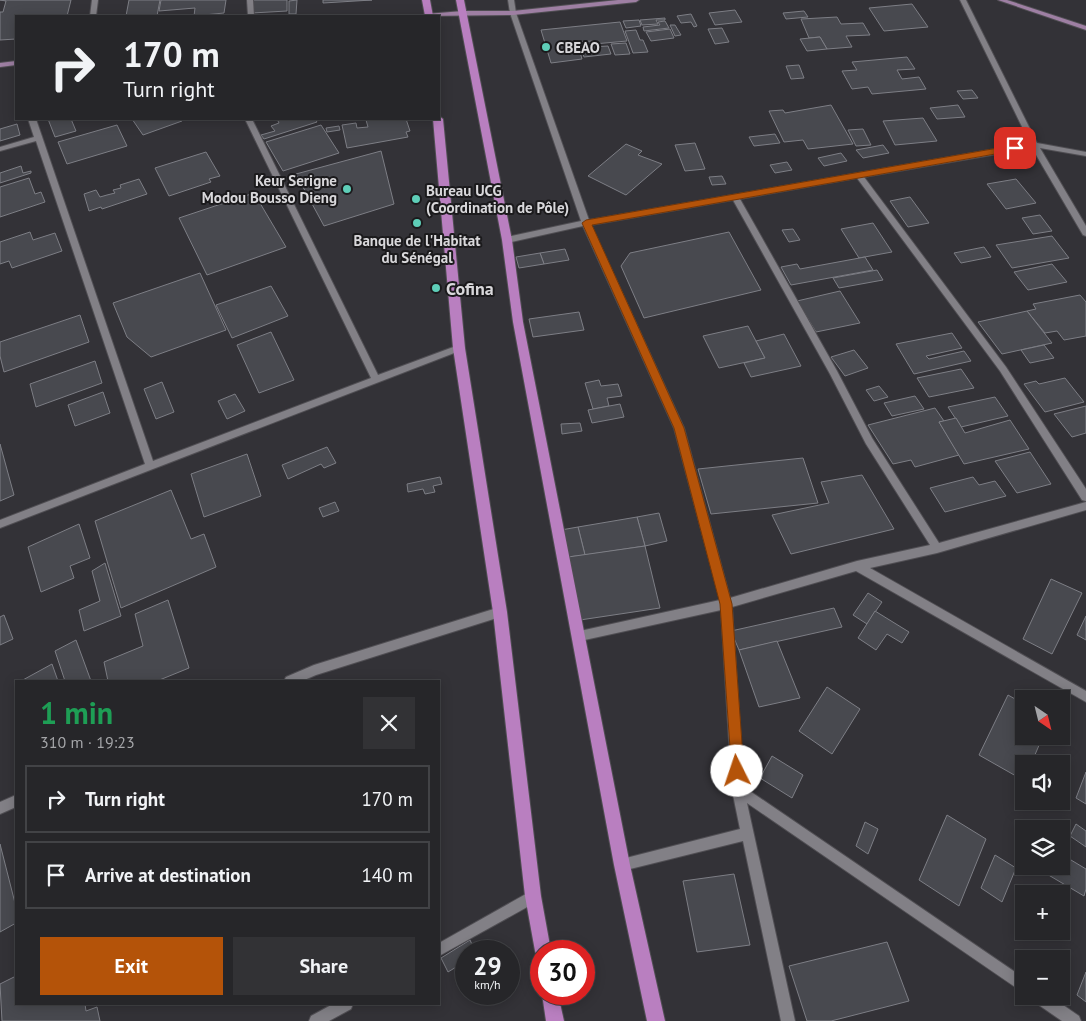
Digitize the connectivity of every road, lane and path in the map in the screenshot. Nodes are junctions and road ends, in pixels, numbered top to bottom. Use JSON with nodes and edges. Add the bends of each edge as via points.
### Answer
{"nodes":[{"id":1,"x":95,"y":0,"type":"edge"},
{"id":2,"x":250,"y":0,"type":"edge"},
{"id":3,"x":426,"y":0,"type":"edge"},
{"id":4,"x":460,"y":0,"type":"edge"},
{"id":5,"x":511,"y":0,"type":"edge"},
{"id":6,"x":636,"y":0,"type":"edge"},
{"id":7,"x":962,"y":0,"type":"edge"},
{"id":8,"x":1001,"y":0,"type":"edge"},
{"id":9,"x":1010,"y":2,"type":"edge"},
{"id":10,"x":463,"y":13,"type":"junction"},
{"id":11,"x":513,"y":13,"type":"junction"},
{"id":12,"x":93,"y":15,"type":"edge"},
{"id":13,"x":251,"y":15,"type":"edge"},
{"id":14,"x":428,"y":15,"type":"edge"},
{"id":15,"x":440,"y":15,"type":"edge"},
{"id":16,"x":1086,"y":28,"type":"edge"},
{"id":17,"x":15,"y":63,"type":"edge"},
{"id":18,"x":0,"y":65,"type":"edge"},
{"id":19,"x":32,"y":120,"type":"edge"},
{"id":20,"x":248,"y":120,"type":"edge"},
{"id":21,"x":438,"y":120,"type":"edge"},
{"id":22,"x":38,"y":138,"type":"junction"},
{"id":23,"x":1034,"y":145,"type":"junction"},
{"id":24,"x":0,"y":149,"type":"edge"},
{"id":25,"x":1086,"y":154,"type":"edge"},
{"id":26,"x":858,"y":175,"type":"junction"},
{"id":27,"x":735,"y":196,"type":"junction"},
{"id":28,"x":586,"y":223,"type":"junction"},
{"id":29,"x":1086,"y":233,"type":"edge"},
{"id":30,"x":507,"y":240,"type":"junction"},
{"id":31,"x":459,"y":348,"type":"junction"},
{"id":32,"x":376,"y":380,"type":"junction"},
{"id":33,"x":150,"y":466,"type":"junction"},
{"id":34,"x":1086,"y":497,"type":"edge"},
{"id":35,"x":1086,"y":506,"type":"edge"},
{"id":36,"x":0,"y":524,"type":"edge"},
{"id":37,"x":937,"y":548,"type":"junction"},
{"id":38,"x":857,"y":566,"type":"junction"},
{"id":39,"x":726,"y":604,"type":"junction"},
{"id":40,"x":500,"y":612,"type":"junction"},
{"id":41,"x":580,"y":636,"type":"junction"},
{"id":42,"x":292,"y":680,"type":"edge"},
{"id":43,"x":1086,"y":697,"type":"edge"},
{"id":44,"x":738,"y":790,"type":"junction"},
{"id":45,"x":15,"y":801,"type":"edge"},
{"id":46,"x":0,"y":808,"type":"edge"},
{"id":47,"x":746,"y":834,"type":"junction"},
{"id":48,"x":622,"y":865,"type":"junction"},
{"id":49,"x":533,"y":896,"type":"junction"},
{"id":50,"x":541,"y":940,"type":"edge"},
{"id":51,"x":440,"y":949,"type":"edge"},
{"id":52,"x":1015,"y":980,"type":"edge"},
{"id":53,"x":344,"y":1005,"type":"edge"},
{"id":54,"x":552,"y":1005,"type":"edge"},
{"id":55,"x":1051,"y":1005,"type":"edge"},
{"id":56,"x":316,"y":1021,"type":"edge"},
{"id":57,"x":555,"y":1021,"type":"edge"},
{"id":58,"x":656,"y":1021,"type":"edge"},
{"id":59,"x":788,"y":1021,"type":"edge"},
{"id":60,"x":1074,"y":1021,"type":"edge"}],
"edges":[{"from":1,"to":12,"type":"street"},
{"from":2,"to":13,"type":"street"},
{"from":3,"to":14,"type":"main road"},
{"from":4,"to":10,"type":"main road"},
{"from":5,"to":11,"type":"street"},
{"from":6,"to":11,"type":"street"},
{"from":7,"to":23,"type":"street"},
{"from":8,"to":9,"type":"street"},
{"from":9,"to":16,"type":"street"},
{"from":10,"to":11,"type":"street"},
{"from":10,"to":15,"type":"street"},
{"from":10,"to":30,"type":"main road"},
{"from":11,"to":28,"type":"street"},
{"from":17,"to":18,"type":"street"},
{"from":19,"to":22,"type":"street"},
{"from":20,"to":32,"type":"street"},
{"from":21,"to":31,"type":"main road"},
{"from":22,"to":24,"type":"street"},
{"from":22,"to":33,"type":"street"},
{"from":23,"to":25,"type":"street"},
{"from":23,"to":26,"type":"street"},
{"from":23,"to":29,"type":"street"},
{"from":26,"to":27,"type":"street"},
{"from":26,"to":34,"type":"street","via":[[1003,369]]},
{"from":27,"to":28,"type":"street"},
{"from":27,"to":37,"type":"street","via":[[869,441]]},
{"from":28,"to":30,"type":"street"},
{"from":28,"to":39,"type":"street","via":[[679,428]]},
{"from":30,"to":41,"type":"main road","via":[[518,322]]},
{"from":31,"to":32,"type":"street"},
{"from":31,"to":40,"type":"main road"},
{"from":32,"to":33,"type":"street"},
{"from":33,"to":36,"type":"street"},
{"from":35,"to":37,"type":"street"},
{"from":37,"to":38,"type":"street"},
{"from":38,"to":39,"type":"street"},
{"from":38,"to":43,"type":"street"},
{"from":39,"to":41,"type":"street"},
{"from":39,"to":44,"type":"street"},
{"from":40,"to":42,"type":"street","via":[[314,670]]},
{"from":40,"to":49,"type":"main road"},
{"from":41,"to":48,"type":"main road"},
{"from":44,"to":47,"type":"street"},
{"from":44,"to":52,"type":"street"},
{"from":45,"to":46,"type":"street"},
{"from":47,"to":48,"type":"street"},
{"from":47,"to":59,"type":"street"},
{"from":48,"to":58,"type":"main road"},
{"from":49,"to":50,"type":"main road"},
{"from":49,"to":51,"type":"street"},
{"from":53,"to":56,"type":"street"},
{"from":54,"to":57,"type":"main road"},
{"from":55,"to":60,"type":"street"}]}
